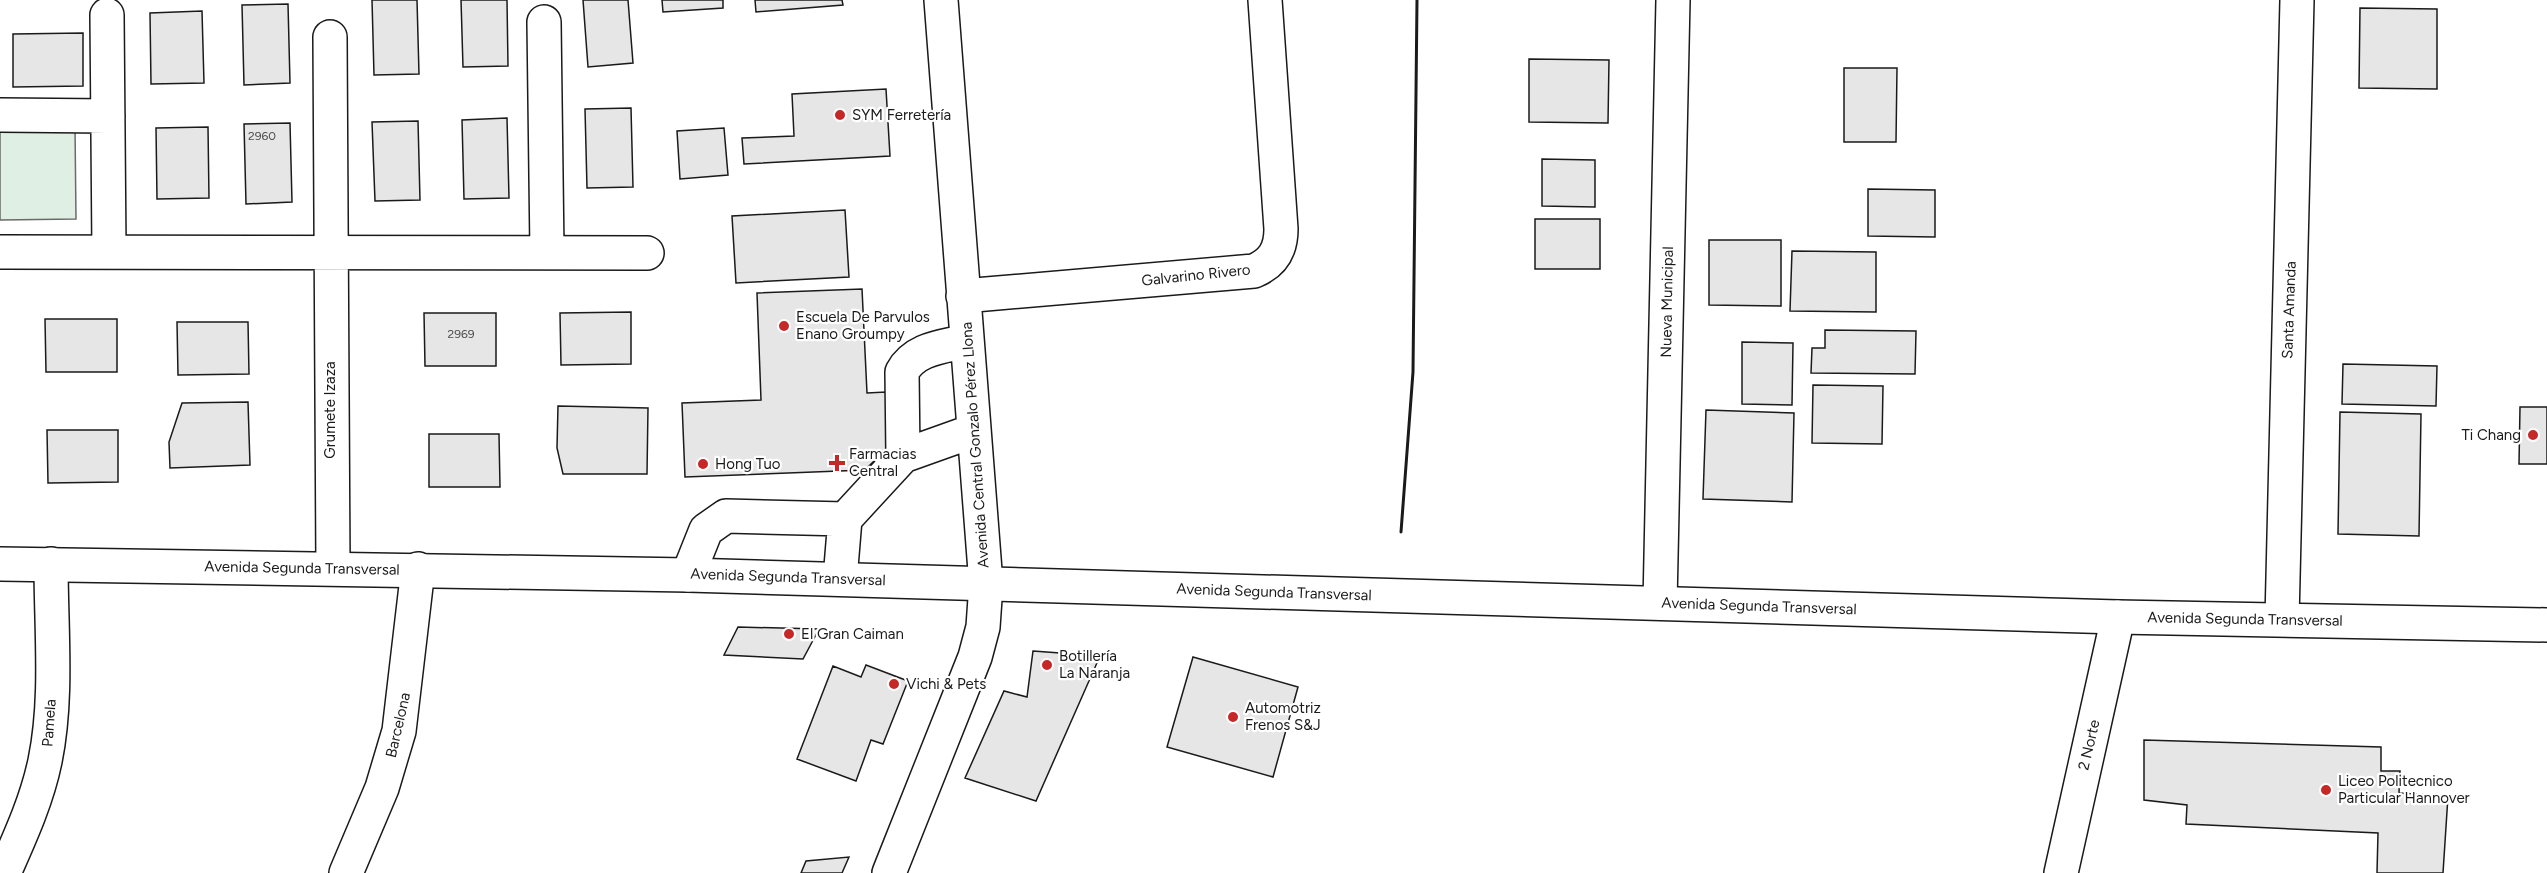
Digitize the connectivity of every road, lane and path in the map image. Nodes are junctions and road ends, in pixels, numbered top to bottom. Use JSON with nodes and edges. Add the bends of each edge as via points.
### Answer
{"nodes":[{"id":1,"x":941,"y":0,"type":"edge"},
{"id":2,"x":1265,"y":0,"type":"edge"},
{"id":3,"x":1673,"y":0,"type":"edge"},
{"id":4,"x":2297,"y":0,"type":"edge"},
{"id":5,"x":107,"y":15,"type":"dead end"},
{"id":6,"x":544,"y":22,"type":"dead end"},
{"id":7,"x":330,"y":37,"type":"dead end"},
{"id":8,"x":0,"y":115,"type":"edge"},
{"id":9,"x":108,"y":116,"type":"junction"},
{"id":10,"x":0,"y":252,"type":"edge"},
{"id":11,"x":109,"y":252,"type":"junction"},
{"id":12,"x":329,"y":252,"type":"junction"},
{"id":13,"x":547,"y":252,"type":"junction"},
{"id":14,"x":647,"y":253,"type":"dead end"},
{"id":15,"x":963,"y":296,"type":"junction"},
{"id":16,"x":967,"y":341,"type":"junction"},
{"id":17,"x":973,"y":431,"type":"junction"},
{"id":18,"x":903,"y":456,"type":"junction"},
{"id":19,"x":844,"y":519,"type":"junction"},
{"id":20,"x":0,"y":564,"type":"edge"},
{"id":21,"x":51,"y":564,"type":"junction"},
{"id":22,"x":333,"y":568,"type":"junction"},
{"id":23,"x":418,"y":569,"type":"junction"},
{"id":24,"x":688,"y":575,"type":"junction"},
{"id":25,"x":840,"y":579,"type":"junction"},
{"id":26,"x":986,"y":584,"type":"junction"},
{"id":27,"x":1660,"y":603,"type":"junction"},
{"id":28,"x":2118,"y":617,"type":"junction"},
{"id":29,"x":2282,"y":619,"type":"junction"},
{"id":30,"x":2547,"y":625,"type":"edge"},
{"id":31,"x":4,"y":873,"type":"edge"},
{"id":32,"x":346,"y":873,"type":"edge"},
{"id":33,"x":888,"y":873,"type":"edge"},
{"id":34,"x":2061,"y":873,"type":"edge"}],
"edges":[{"from":1,"to":15,"type":"street","name":"Avenida Central Gonzalo Pérez Llona"},
{"from":2,"to":15,"type":"street","name":"Galvarino Rivero","via":[[1281,229],[1273,260],[1254,271]]},
{"from":3,"to":27,"type":"street","name":"Nueva Municipal"},
{"from":4,"to":29,"type":"street","name":"Santa Amanda"},
{"from":5,"to":9,"type":"street"},
{"from":6,"to":13,"type":"street"},
{"from":7,"to":12,"type":"street","name":"Grumete Izaza"},
{"from":8,"to":9,"type":"street"},
{"from":9,"to":11,"type":"street"},
{"from":10,"to":11,"type":"street"},
{"from":11,"to":12,"type":"street"},
{"from":12,"to":13,"type":"street"},
{"from":12,"to":22,"type":"street","name":"Grumete Izaza"},
{"from":13,"to":14,"type":"street"},
{"from":15,"to":16,"type":"street","name":"Avenida Central Gonzalo Pérez Llona"},
{"from":16,"to":17,"type":"street","name":"Avenida Central Gonzalo Pérez Llona"},
{"from":16,"to":18,"type":"street","via":[[923,352],[907,362],[900,382]]},
{"from":17,"to":18,"type":"street"},
{"from":17,"to":26,"type":"street","name":"Avenida Central Gonzalo Pérez Llona"},
{"from":18,"to":19,"type":"street"},
{"from":19,"to":24,"type":"street","via":[[726,516],[706,530]]},
{"from":19,"to":25,"type":"street"},
{"from":20,"to":21,"type":"street","name":"Avenida Segunda Transversal"},
{"from":21,"to":22,"type":"street","name":"Avenida Segunda Transversal"},
{"from":21,"to":31,"type":"street","name":"Pamela","via":[[51,710],[45,760],[31,809]]},
{"from":22,"to":23,"type":"street","name":"Avenida Segunda Transversal"},
{"from":23,"to":24,"type":"street","name":"Avenida Segunda Transversal"},
{"from":23,"to":32,"type":"street","name":"Barcelona","via":[[399,731],[382,788]]},
{"from":24,"to":25,"type":"street","name":"Avenida Segunda Transversal"},
{"from":25,"to":26,"type":"street","name":"Avenida Segunda Transversal"},
{"from":26,"to":27,"type":"street","name":"Avenida Segunda Transversal"},
{"from":26,"to":33,"type":"street","name":"Avenida Central Gonzalo Pérez Llona","via":[[983,627],[975,657]]},
{"from":27,"to":28,"type":"street","name":"Avenida Segunda Transversal"},
{"from":28,"to":29,"type":"street","name":"Avenida Segunda Transversal"},
{"from":28,"to":34,"type":"street","name":"2 Norte"},
{"from":29,"to":30,"type":"street","name":"Avenida Segunda Transversal"}]}
